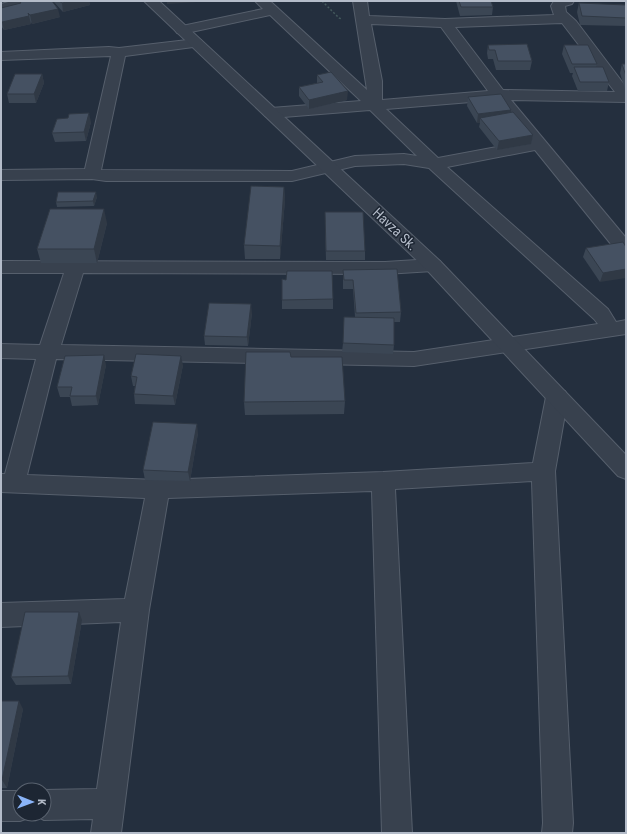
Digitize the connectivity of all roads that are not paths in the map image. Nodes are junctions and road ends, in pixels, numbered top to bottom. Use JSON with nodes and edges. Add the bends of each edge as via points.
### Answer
{"nodes":[{"id":1,"x":28,"y":1,"type":"edge"},
{"id":2,"x":151,"y":1,"type":"edge"},
{"id":3,"x":360,"y":1,"type":"edge"},
{"id":4,"x":567,"y":1,"type":"edge"},
{"id":5,"x":267,"y":6,"type":"edge"},
{"id":6,"x":1,"y":8,"type":"edge"},
{"id":7,"x":566,"y":19,"type":"junction"},
{"id":8,"x":363,"y":20,"type":"junction"},
{"id":9,"x":445,"y":23,"type":"junction"},
{"id":10,"x":182,"y":30,"type":"junction"},
{"id":11,"x":196,"y":43,"type":"junction"},
{"id":12,"x":119,"y":52,"type":"junction"},
{"id":13,"x":1,"y":56,"type":"edge"},
{"id":14,"x":499,"y":95,"type":"junction"},
{"id":15,"x":626,"y":97,"type":"edge"},
{"id":16,"x":375,"y":106,"type":"junction"},
{"id":17,"x":271,"y":113,"type":"junction"},
{"id":18,"x":539,"y":144,"type":"junction"},
{"id":19,"x":434,"y":164,"type":"junction"},
{"id":20,"x":328,"y":166,"type":"junction"},
{"id":21,"x":92,"y":174,"type":"junction"},
{"id":22,"x":1,"y":175,"type":"edge"},
{"id":23,"x":626,"y":250,"type":"edge"},
{"id":24,"x":433,"y":265,"type":"junction"},
{"id":25,"x":1,"y":267,"type":"edge"},
{"id":26,"x":75,"y":268,"type":"junction"},
{"id":27,"x":619,"y":328,"type":"edge"},
{"id":28,"x":508,"y":344,"type":"junction"},
{"id":29,"x":1,"y":351,"type":"edge"},
{"id":30,"x":48,"y":352,"type":"junction"},
{"id":31,"x":557,"y":397,"type":"junction"},
{"id":32,"x":626,"y":470,"type":"edge"},
{"id":33,"x":543,"y":471,"type":"junction"},
{"id":34,"x":383,"y":481,"type":"junction"},
{"id":35,"x":7,"y":483,"type":"edge"},
{"id":36,"x":158,"y":489,"type":"junction"},
{"id":37,"x":136,"y":610,"type":"junction"},
{"id":38,"x":1,"y":615,"type":"edge"},
{"id":39,"x":110,"y":804,"type":"junction"},
{"id":40,"x":52,"y":805,"type":"edge"},
{"id":41,"x":1,"y":806,"type":"edge"},
{"id":42,"x":12,"y":806,"type":"edge"},
{"id":43,"x":562,"y":830,"type":"edge"},
{"id":44,"x":106,"y":833,"type":"edge"},
{"id":45,"x":396,"y":833,"type":"edge"}],
"edges":[{"from":1,"to":6,"type":"street"},
{"from":2,"to":10,"type":"street","name":"Havza Sk."},
{"from":3,"to":8,"type":"street"},
{"from":4,"to":7,"type":"street","via":[[561,2],[558,6],[559,12]]},
{"from":5,"to":10,"type":"street"},
{"from":5,"to":16,"type":"street"},
{"from":7,"to":9,"type":"street"},
{"from":7,"to":15,"type":"street"},
{"from":8,"to":9,"type":"street"},
{"from":8,"to":16,"type":"street","via":[[374,81]]},
{"from":9,"to":14,"type":"street"},
{"from":10,"to":11,"type":"street","name":"Havza Sk."},
{"from":11,"to":12,"type":"street"},
{"from":11,"to":17,"type":"street","name":"Havza Sk."},
{"from":12,"to":13,"type":"street"},
{"from":12,"to":21,"type":"street"},
{"from":14,"to":15,"type":"street"},
{"from":14,"to":16,"type":"street"},
{"from":14,"to":18,"type":"street"},
{"from":16,"to":17,"type":"street"},
{"from":16,"to":19,"type":"street"},
{"from":17,"to":20,"type":"street","name":"Havza Sk."},
{"from":18,"to":19,"type":"street"},
{"from":18,"to":23,"type":"street"},
{"from":19,"to":20,"type":"street","via":[[404,159],[355,161]]},
{"from":19,"to":27,"type":"street"},
{"from":20,"to":21,"type":"street","via":[[292,176]]},
{"from":20,"to":24,"type":"street","name":"Havza Sk."},
{"from":21,"to":22,"type":"street"},
{"from":24,"to":26,"type":"street","via":[[385,268]]},
{"from":24,"to":28,"type":"street","name":"Havza Sk."},
{"from":25,"to":26,"type":"street"},
{"from":26,"to":30,"type":"street"},
{"from":27,"to":28,"type":"street"},
{"from":28,"to":30,"type":"street","via":[[414,359]]},
{"from":28,"to":31,"type":"street","name":"Havza Sk."},
{"from":29,"to":30,"type":"street"},
{"from":30,"to":35,"type":"street"},
{"from":31,"to":32,"type":"street","name":"Havza Sk."},
{"from":31,"to":33,"type":"street"},
{"from":33,"to":34,"type":"street"},
{"from":33,"to":43,"type":"street"},
{"from":34,"to":36,"type":"street"},
{"from":34,"to":45,"type":"street"},
{"from":35,"to":36,"type":"street"},
{"from":36,"to":37,"type":"street"},
{"from":37,"to":38,"type":"street"},
{"from":37,"to":39,"type":"street"},
{"from":39,"to":40,"type":"street"},
{"from":39,"to":44,"type":"street"},
{"from":41,"to":42,"type":"street"}]}
